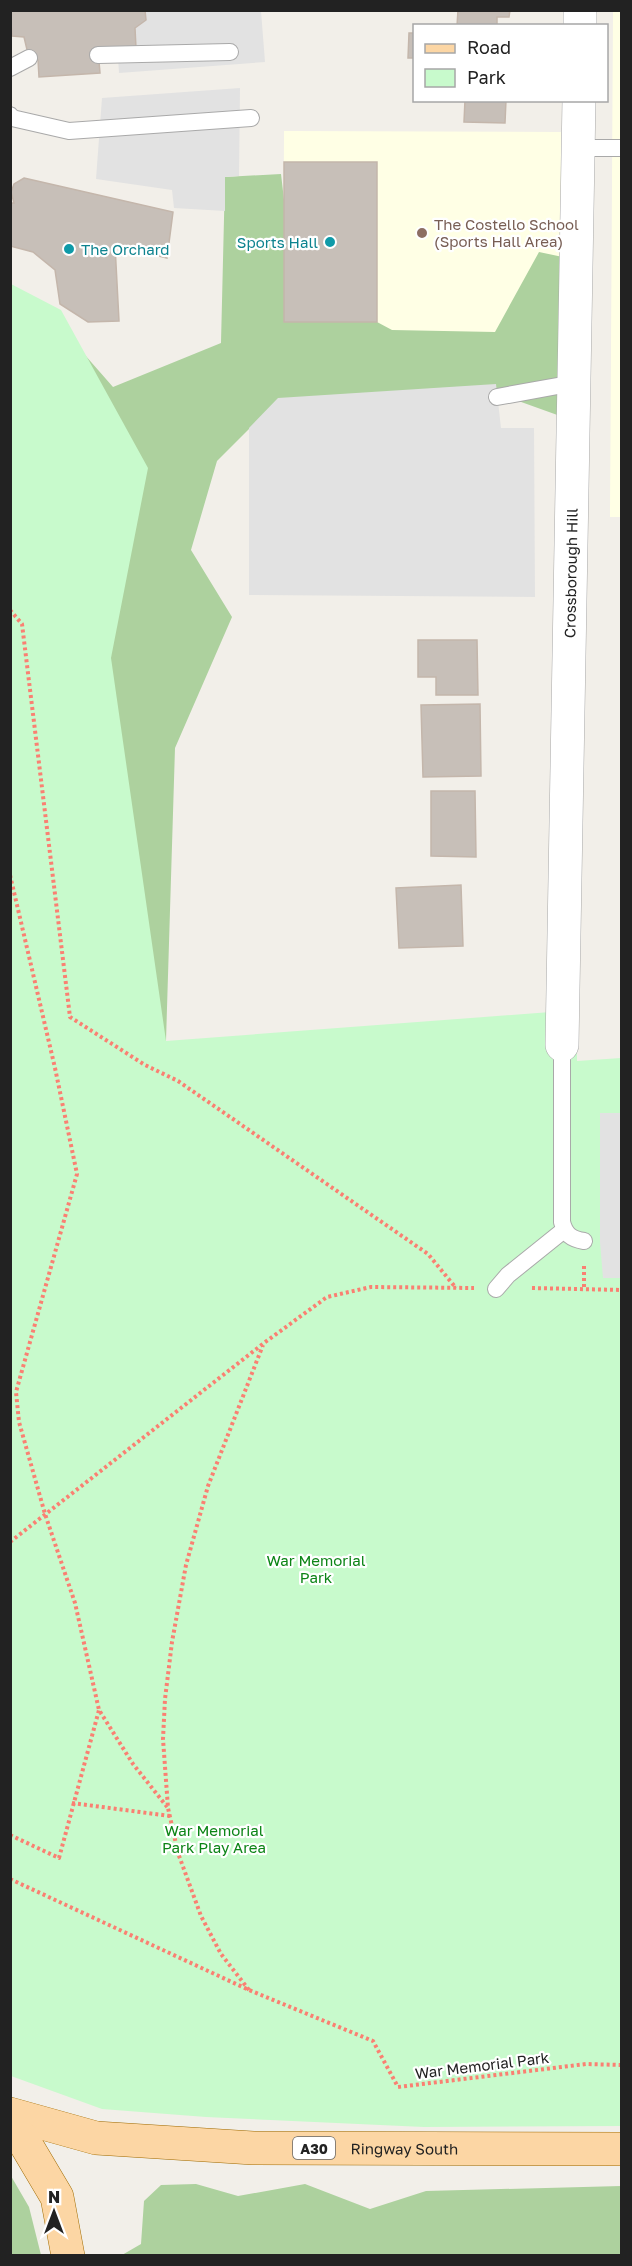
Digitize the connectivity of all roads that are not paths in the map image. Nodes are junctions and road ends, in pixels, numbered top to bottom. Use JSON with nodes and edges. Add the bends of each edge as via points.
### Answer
{"nodes":[{"id":1,"x":230,"y":52,"type":"dead end"},
{"id":2,"x":98,"y":55,"type":"dead end"},
{"id":3,"x":29,"y":58,"type":"dead end"},
{"id":4,"x":10,"y":68,"type":"edge"},
{"id":5,"x":579,"y":102,"type":"edge"},
{"id":6,"x":10,"y":116,"type":"edge"},
{"id":7,"x":251,"y":118,"type":"dead end"},
{"id":8,"x":579,"y":148,"type":"junction"},
{"id":9,"x":621,"y":148,"type":"edge"},
{"id":10,"x":574,"y":383,"type":"junction"},
{"id":11,"x":497,"y":397,"type":"dead end"},
{"id":12,"x":562,"y":1045,"type":"joint"},
{"id":13,"x":564,"y":1230,"type":"junction"},
{"id":14,"x":584,"y":1241,"type":"dead end"},
{"id":15,"x":495,"y":1289,"type":"road end"},
{"id":16,"x":10,"y":2114,"type":"edge"},
{"id":17,"x":10,"y":2130,"type":"edge"},
{"id":18,"x":621,"y":2149,"type":"edge"},
{"id":19,"x":68,"y":2256,"type":"edge"}],
"edges":[{"from":1,"to":2,"type":"lane"},
{"from":3,"to":4,"type":"lane"},
{"from":5,"to":8,"type":"street","name":"Crossborough Hill"},
{"from":6,"to":7,"type":"lane","via":[[69,131]]},
{"from":8,"to":9,"type":"lane"},
{"from":8,"to":10,"type":"street","name":"Crossborough Hill"},
{"from":10,"to":11,"type":"lane"},
{"from":10,"to":12,"type":"street","name":"Crossborough Hill"},
{"from":12,"to":13,"type":"lane","via":[[560,1207]]},
{"from":13,"to":14,"type":"lane"},
{"from":13,"to":15,"type":"lane"},
{"from":16,"to":18,"type":"main road","name":"Ringway South","number":"A30","via":[[96,2138],[253,2148]]},
{"from":17,"to":19,"type":"main road","via":[[22,2138],[57,2197]]}]}
